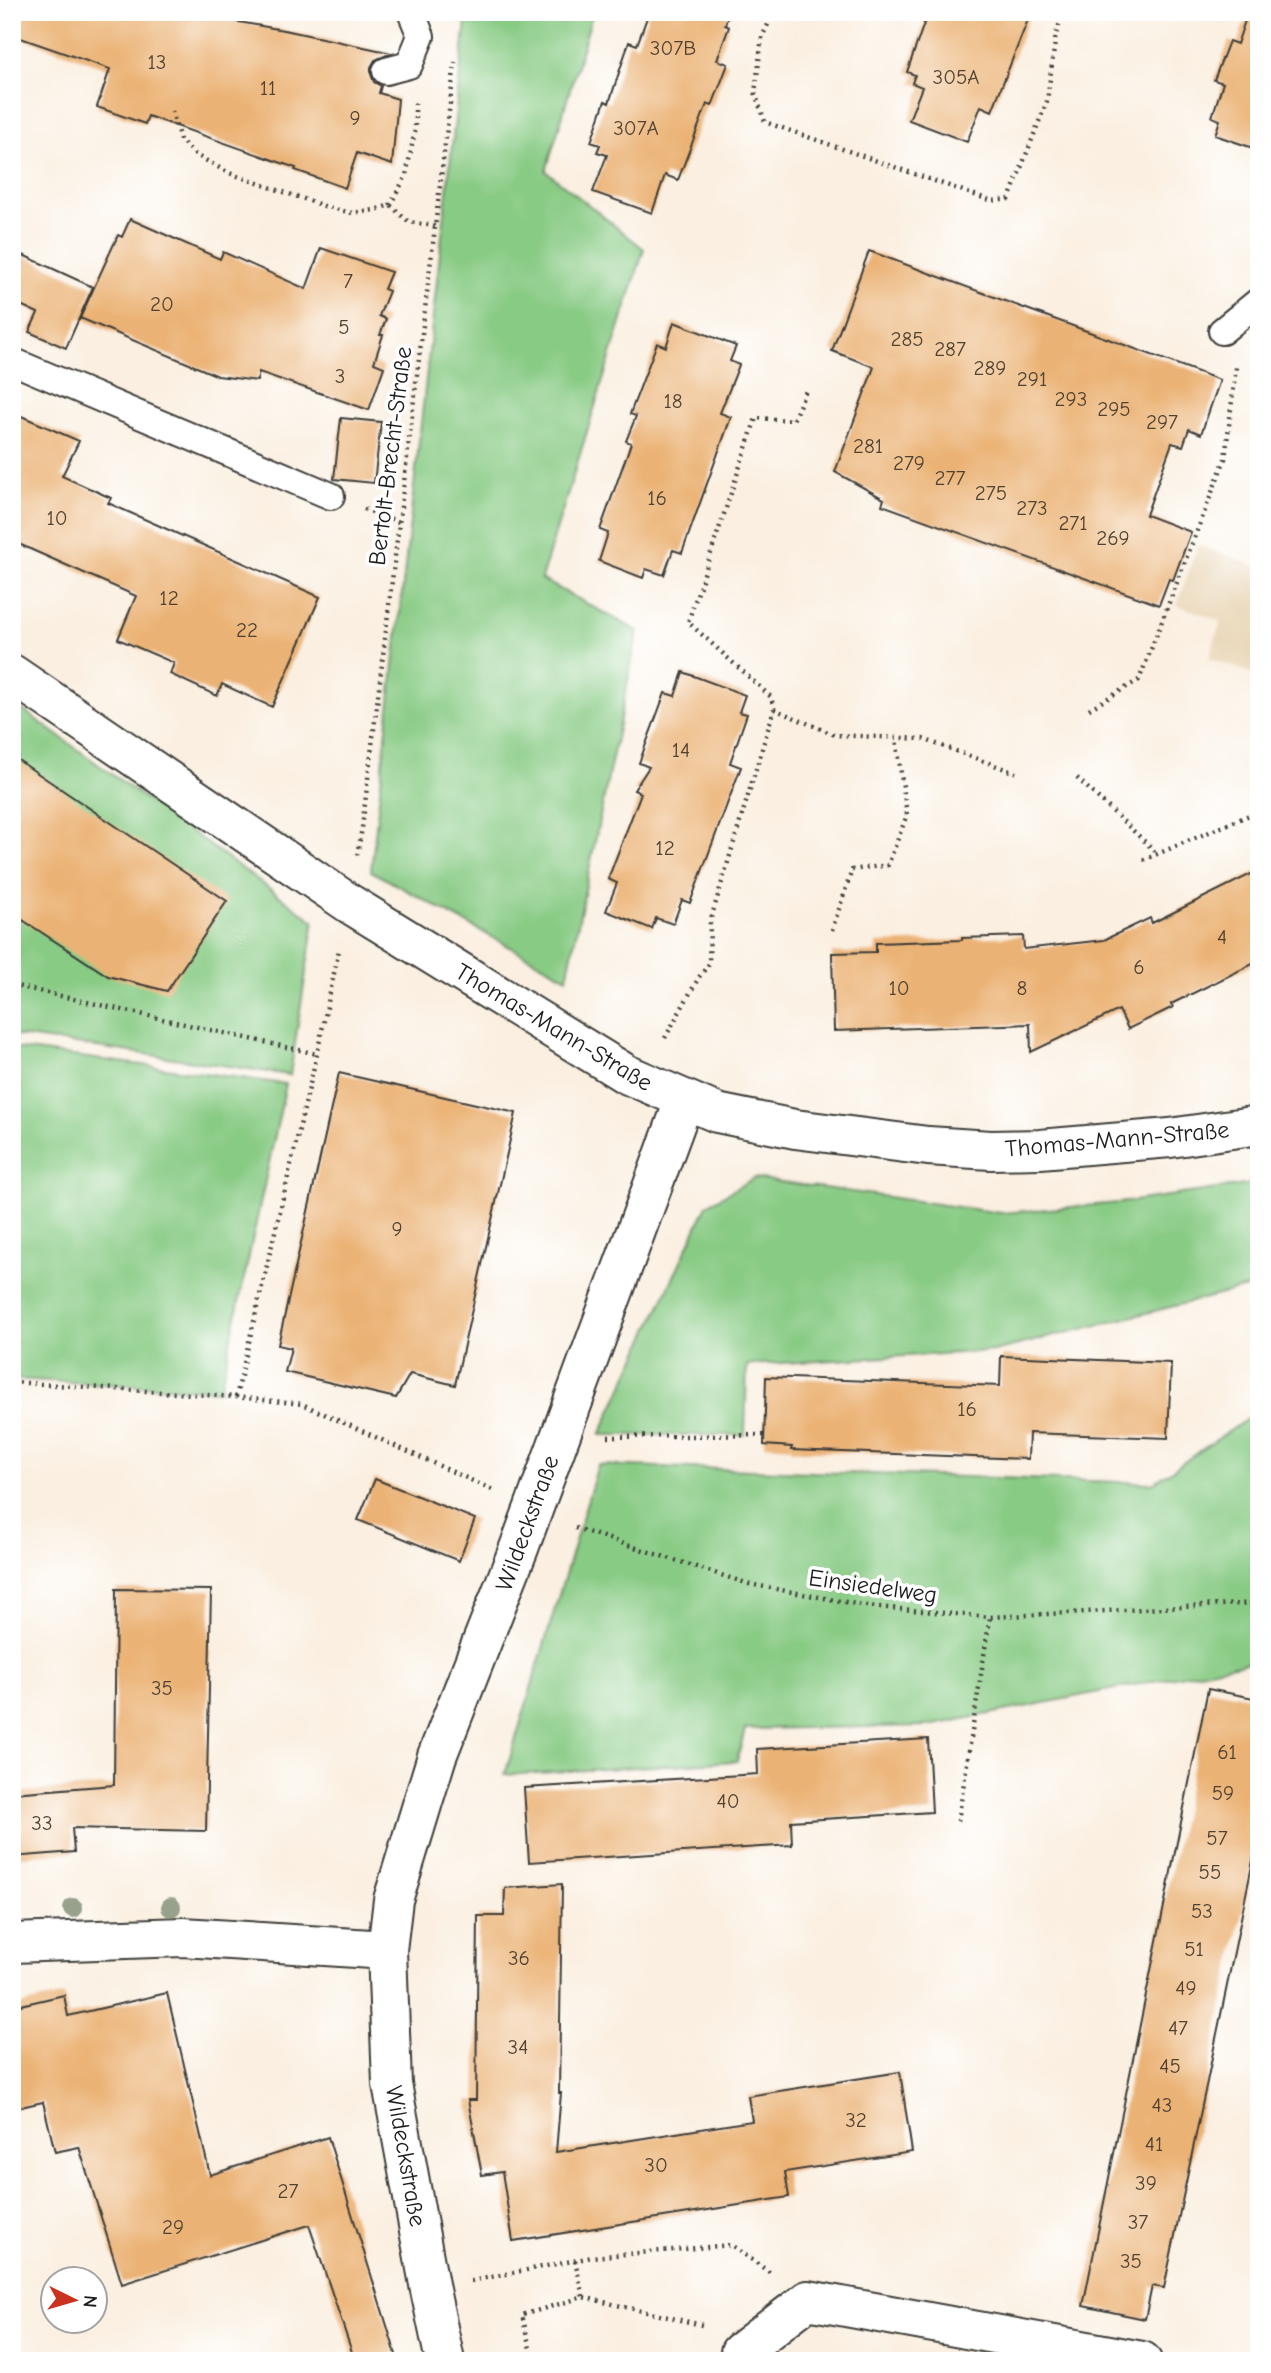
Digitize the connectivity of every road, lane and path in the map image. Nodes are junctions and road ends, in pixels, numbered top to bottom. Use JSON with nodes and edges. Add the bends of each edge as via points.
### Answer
{"nodes":[{"id":1,"x":411,"y":12,"type":"edge"},
{"id":2,"x":774,"y":12,"type":"edge"},
{"id":3,"x":1064,"y":12,"type":"edge"},
{"id":4,"x":456,"y":54,"type":"dead end"},
{"id":5,"x":398,"y":68,"type":"joint"},
{"id":6,"x":172,"y":111,"type":"dead end"},
{"id":7,"x":390,"y":205,"type":"junction"},
{"id":8,"x":435,"y":226,"type":"junction"},
{"id":9,"x":1259,"y":301,"type":"edge"},
{"id":10,"x":1222,"y":331,"type":"joint"},
{"id":11,"x":12,"y":360,"type":"edge"},
{"id":12,"x":807,"y":388,"type":"dead end"},
{"id":13,"x":331,"y":496,"type":"dead end"},
{"id":14,"x":12,"y":674,"type":"edge"},
{"id":15,"x":774,"y":709,"type":"junction"},
{"id":16,"x":1089,"y":709,"type":"dead end"},
{"id":17,"x":895,"y":738,"type":"junction"},
{"id":18,"x":1016,"y":773,"type":"dead end"},
{"id":19,"x":1077,"y":778,"type":"dead end"},
{"id":20,"x":1259,"y":811,"type":"edge"},
{"id":21,"x":1157,"y":854,"type":"junction"},
{"id":22,"x":1143,"y":860,"type":"dead end"},
{"id":23,"x":350,"y":904,"type":"junction"},
{"id":24,"x":832,"y":930,"type":"dead end"},
{"id":25,"x":12,"y":985,"type":"edge"},
{"id":26,"x":665,"y":1038,"type":"dead end"},
{"id":27,"x":317,"y":1054,"type":"junction"},
{"id":28,"x":684,"y":1101,"type":"junction"},
{"id":29,"x":1259,"y":1125,"type":"edge"},
{"id":30,"x":12,"y":1382,"type":"edge"},
{"id":31,"x":236,"y":1396,"type":"junction"},
{"id":32,"x":764,"y":1435,"type":"dead end"},
{"id":33,"x":558,"y":1438,"type":"junction"},
{"id":34,"x":493,"y":1490,"type":"dead end"},
{"id":35,"x":564,"y":1524,"type":"dead end"},
{"id":36,"x":1259,"y":1603,"type":"edge"},
{"id":37,"x":990,"y":1617,"type":"junction"},
{"id":38,"x":958,"y":1821,"type":"dead end"},
{"id":39,"x":12,"y":1943,"type":"edge"},
{"id":40,"x":387,"y":1950,"type":"junction"},
{"id":41,"x":732,"y":2245,"type":"dead end"},
{"id":42,"x":575,"y":2260,"type":"junction"},
{"id":43,"x":429,"y":2290,"type":"junction"},
{"id":44,"x":583,"y":2297,"type":"junction"},
{"id":45,"x":740,"y":2356,"type":"edge"},
{"id":46,"x":445,"y":2361,"type":"edge"},
{"id":47,"x":533,"y":2361,"type":"edge"},
{"id":48,"x":1142,"y":2361,"type":"edge"}],
"edges":[{"from":1,"to":5,"type":"lane","via":[[421,36]]},
{"from":2,"to":3,"type":"path","via":[[762,37],[755,93],[765,122],[992,201],[1009,199],[1046,101]]},
{"from":4,"to":8,"type":"path","name":"Bertolt-Brecht-Straße"},
{"from":5,"to":7,"type":"path","via":[[416,87],[415,130],[406,176]]},
{"from":6,"to":7,"type":"path","via":[[180,140],[229,173],[352,213]]},
{"from":7,"to":8,"type":"path","via":[[409,222]]},
{"from":8,"to":23,"type":"path","name":"Bertolt-Brecht-Straße"},
{"from":9,"to":10,"type":"lane"},
{"from":10,"to":16,"type":"path","via":[[1236,369],[1225,459],[1139,680]]},
{"from":11,"to":13,"type":"lane"},
{"from":12,"to":15,"type":"path","via":[[793,420],[757,418],[688,622],[771,697]]},
{"from":14,"to":23,"type":"street","name":"Thomas-Mann-Straße"},
{"from":15,"to":17,"type":"path","via":[[835,735]]},
{"from":15,"to":26,"type":"path","via":[[710,922],[709,964]]},
{"from":17,"to":18,"type":"path","via":[[923,739]]},
{"from":17,"to":24,"type":"path","via":[[907,815],[888,865],[852,870]]},
{"from":19,"to":21,"type":"path"},
{"from":20,"to":21,"type":"path"},
{"from":21,"to":22,"type":"path"},
{"from":23,"to":27,"type":"path","name":"Bertolt-Brecht-Straße"},
{"from":23,"to":28,"type":"street","name":"Thomas-Mann-Straße","via":[[625,1074]]},
{"from":25,"to":27,"type":"path"},
{"from":27,"to":31,"type":"path","name":"Bertolt-Brecht-Straße"},
{"from":28,"to":29,"type":"street","name":"Thomas-Mann-Straße","via":[[717,1113],[795,1129],[991,1150],[1170,1138]]},
{"from":28,"to":33,"type":"street","name":"Wildeckstraße"},
{"from":30,"to":31,"type":"path"},
{"from":31,"to":34,"type":"path","via":[[302,1404]]},
{"from":32,"to":33,"type":"path"},
{"from":33,"to":40,"type":"street","name":"Wildeckstraße","via":[[437,1756],[393,1900]]},
{"from":35,"to":37,"type":"path","name":"Einsiedelweg","via":[[749,1584],[867,1606]]},
{"from":36,"to":37,"type":"path","name":"Einsiedelweg"},
{"from":37,"to":38,"type":"path"},
{"from":39,"to":40,"type":"street","via":[[183,1937]]},
{"from":40,"to":43,"type":"street","name":"Wildeckstraße","via":[[392,2084]]},
{"from":41,"to":42,"type":"path"},
{"from":42,"to":43,"type":"path"},
{"from":42,"to":44,"type":"path"},
{"from":43,"to":46,"type":"street","name":"Wildeckstraße"},
{"from":44,"to":45,"type":"path","via":[[710,2327]]},
{"from":44,"to":47,"type":"path","via":[[522,2315]]},
{"from":45,"to":48,"type":"street","via":[[808,2300]]}]}
